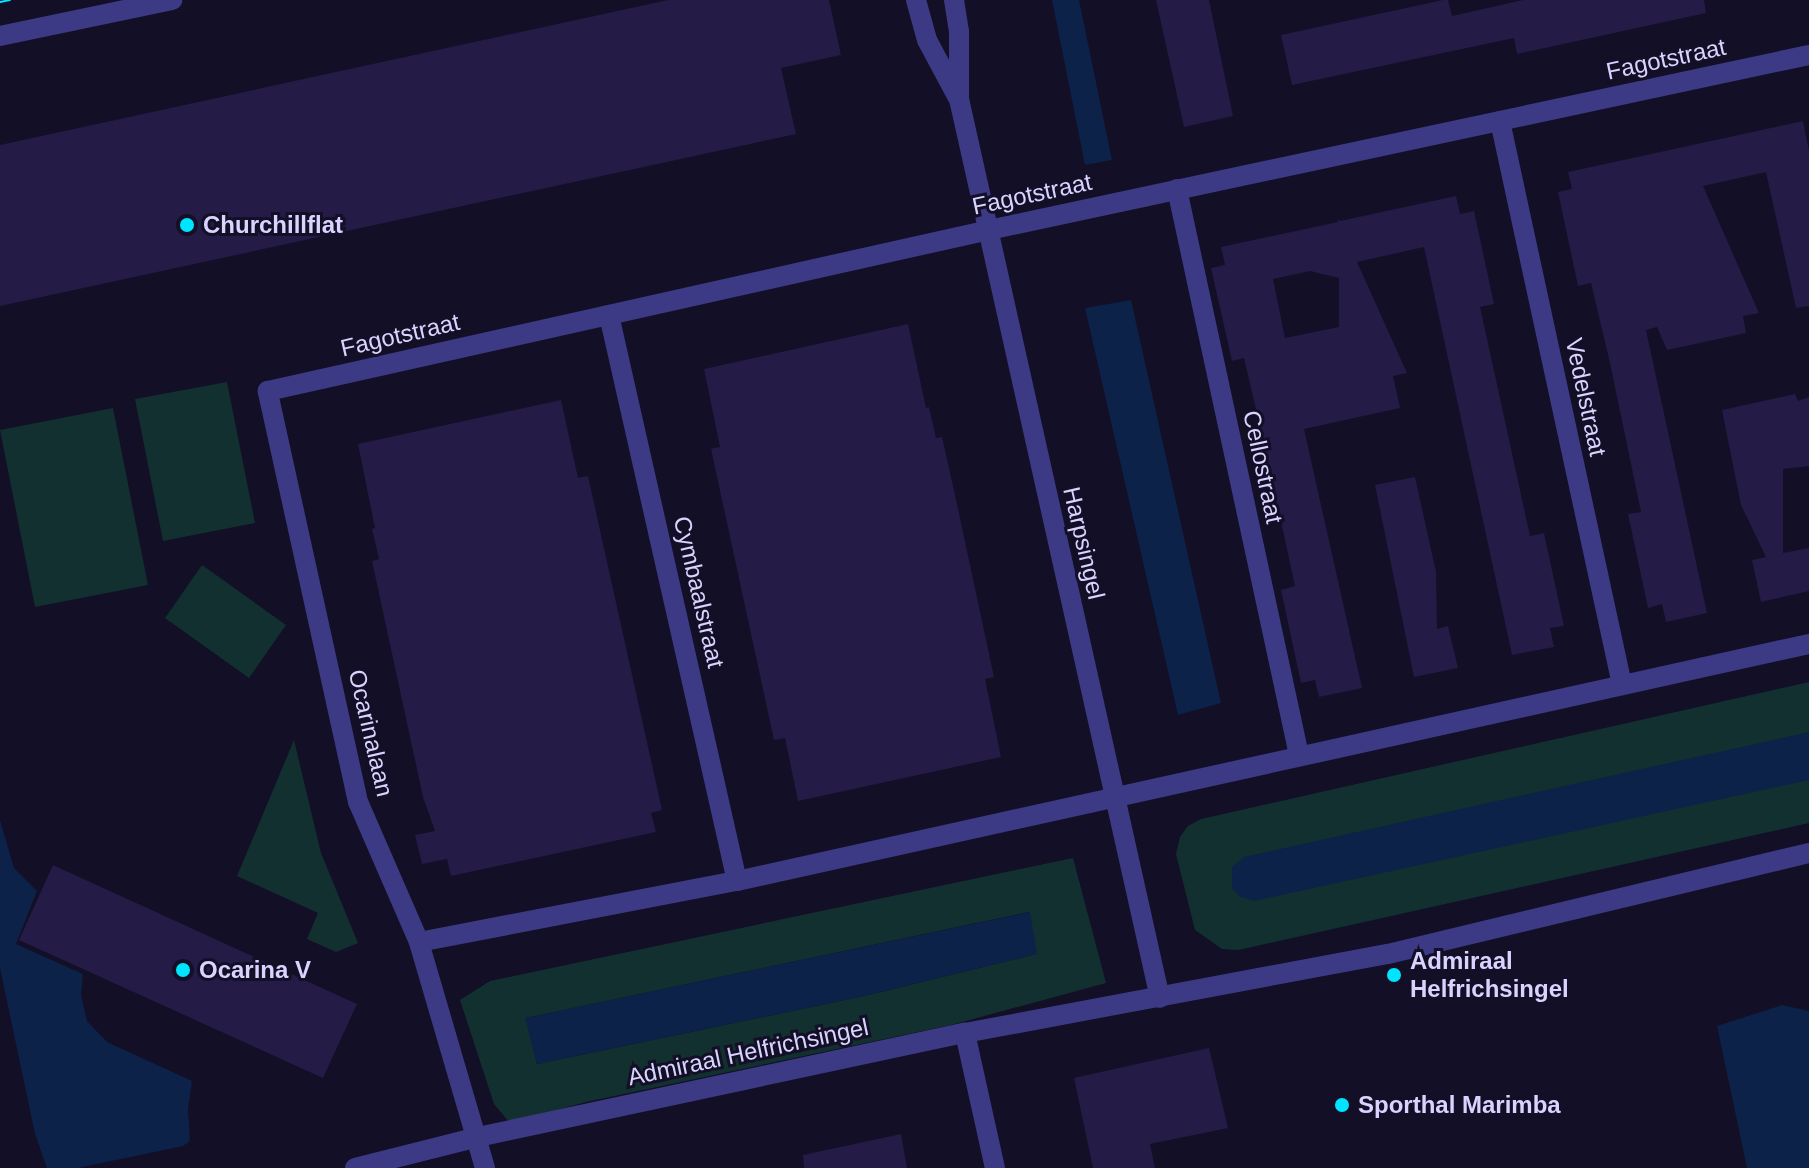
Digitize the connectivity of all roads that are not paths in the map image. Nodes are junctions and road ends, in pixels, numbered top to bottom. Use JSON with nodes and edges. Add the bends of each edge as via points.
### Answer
{"nodes":[{"id":1,"x":172,"y":0,"type":"edge"},
{"id":2,"x":916,"y":0,"type":"edge"},
{"id":3,"x":954,"y":0,"type":"edge"},
{"id":4,"x":0,"y":36,"type":"edge"},
{"id":5,"x":1809,"y":55,"type":"edge"},
{"id":6,"x":959,"y":99,"type":"junction"},
{"id":7,"x":1500,"y":121,"type":"junction"},
{"id":8,"x":1177,"y":189,"type":"junction"},
{"id":9,"x":989,"y":230,"type":"junction"},
{"id":10,"x":609,"y":315,"type":"junction"},
{"id":11,"x":268,"y":391,"type":"joint"},
{"id":12,"x":1809,"y":644,"type":"edge"},
{"id":13,"x":1622,"y":685,"type":"junction"},
{"id":14,"x":1299,"y":755,"type":"junction"},
{"id":15,"x":1116,"y":794,"type":"junction"},
{"id":16,"x":1809,"y":853,"type":"edge"},
{"id":17,"x":737,"y":881,"type":"junction"},
{"id":18,"x":419,"y":942,"type":"junction"},
{"id":19,"x":1160,"y":998,"type":"junction"},
{"id":20,"x":965,"y":1033,"type":"junction"},
{"id":21,"x":478,"y":1137,"type":"junction"},
{"id":22,"x":355,"y":1168,"type":"edge"},
{"id":23,"x":485,"y":1168,"type":"edge"},
{"id":24,"x":995,"y":1168,"type":"edge"}],
"edges":[{"from":1,"to":4,"type":"street"},
{"from":2,"to":6,"type":"street","name":"Harpsingel","via":[[927,40]]},
{"from":3,"to":6,"type":"street","name":"Harpsingel"},
{"from":5,"to":7,"type":"street","name":"Fagotstraat"},
{"from":6,"to":9,"type":"street","name":"Harpsingel"},
{"from":7,"to":8,"type":"street","name":"Fagotstraat"},
{"from":7,"to":13,"type":"street","name":"Vedelstraat"},
{"from":8,"to":9,"type":"street","name":"Fagotstraat"},
{"from":8,"to":14,"type":"street","name":"Cellostraat"},
{"from":9,"to":10,"type":"street","name":"Fagotstraat"},
{"from":9,"to":15,"type":"street","name":"Harpsingel"},
{"from":10,"to":11,"type":"street","name":"Fagotstraat"},
{"from":10,"to":17,"type":"street","name":"Cymbaalstraat"},
{"from":11,"to":18,"type":"street","name":"Ocarinalaan","via":[[358,802]]},
{"from":12,"to":13,"type":"street"},
{"from":13,"to":14,"type":"street"},
{"from":14,"to":15,"type":"street"},
{"from":15,"to":17,"type":"street"},
{"from":15,"to":19,"type":"street","name":"Harpsingel"},
{"from":16,"to":19,"type":"street","name":"Admiraal Helfrichsingel","via":[[1388,954]]},
{"from":17,"to":18,"type":"street"},
{"from":18,"to":21,"type":"street","name":"Ocarinalaan"},
{"from":19,"to":20,"type":"street","name":"Admiraal Helfrichsingel"},
{"from":20,"to":21,"type":"street","name":"Admiraal Helfrichsingel"},
{"from":20,"to":24,"type":"street"},
{"from":21,"to":22,"type":"street","name":"Admiraal Helfrichsingel"},
{"from":21,"to":23,"type":"street","name":"Ocarinalaan"}]}
